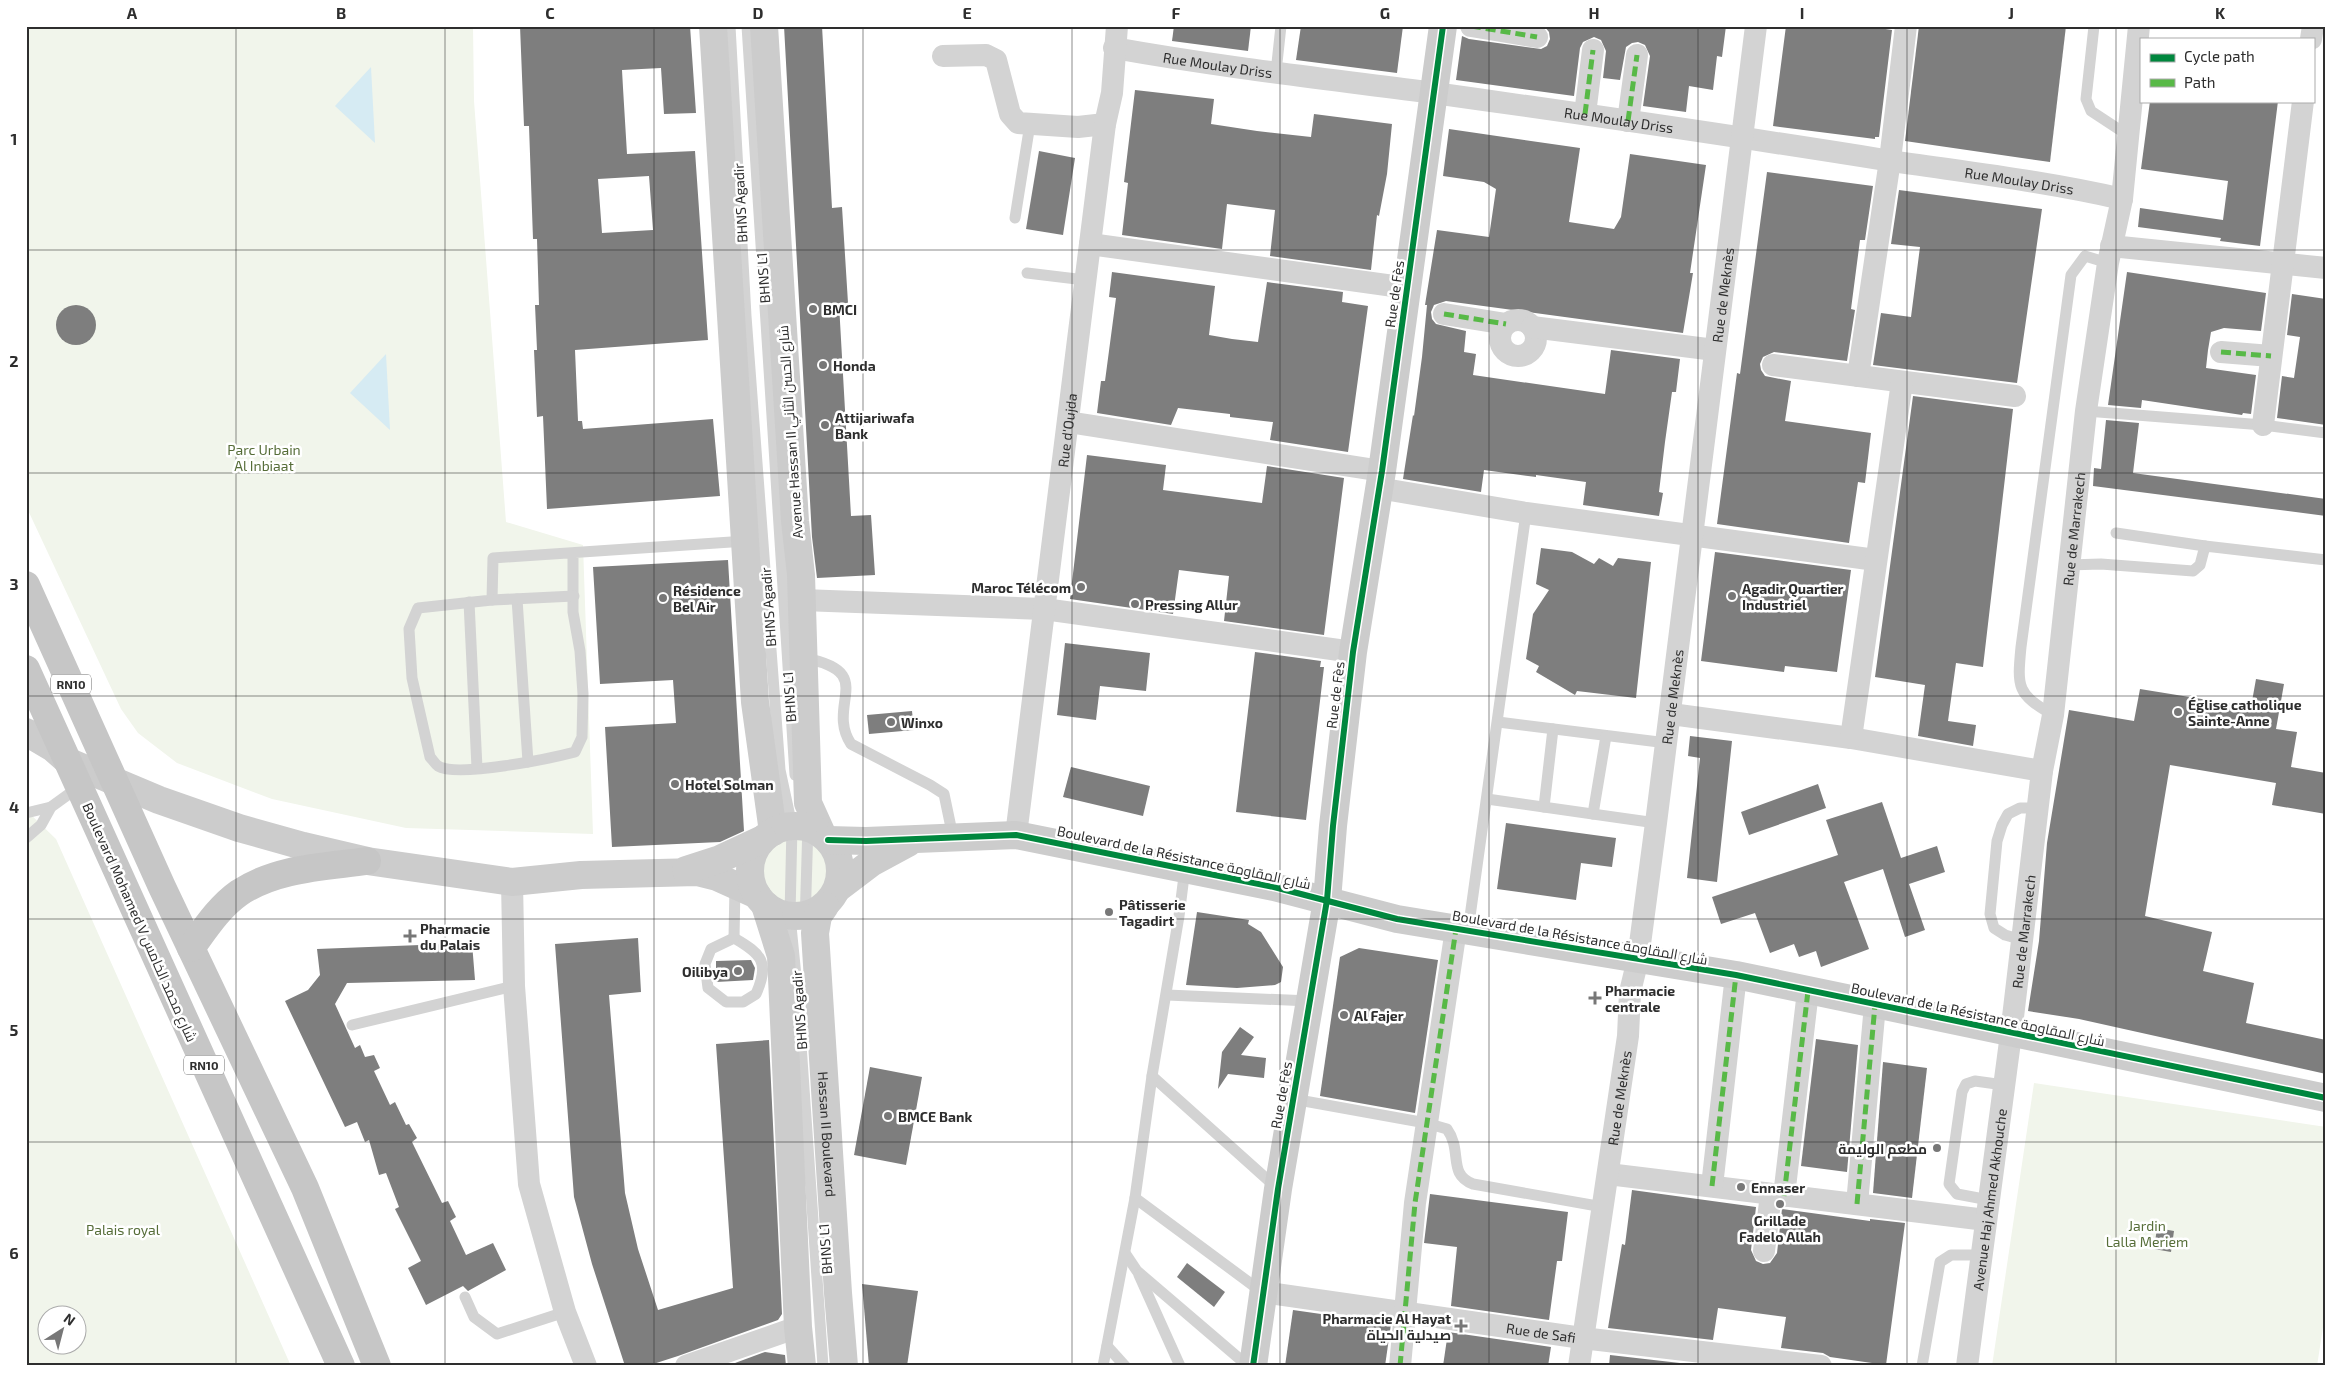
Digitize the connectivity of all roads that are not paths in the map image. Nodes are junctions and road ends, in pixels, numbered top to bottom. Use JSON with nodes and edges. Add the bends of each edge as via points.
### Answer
{"nodes":[{"id":1,"x":713,"y":26,"type":"edge"},
{"id":2,"x":730,"y":26,"type":"edge"},
{"id":3,"x":747,"y":26,"type":"edge"},
{"id":4,"x":764,"y":26,"type":"edge"},
{"id":5,"x":1281,"y":26,"type":"edge"},
{"id":6,"x":1443,"y":26,"type":"edge"},
{"id":7,"x":1471,"y":26,"type":"edge"},
{"id":8,"x":1756,"y":26,"type":"edge"},
{"id":9,"x":1906,"y":26,"type":"edge"},
{"id":10,"x":2094,"y":26,"type":"edge"},
{"id":11,"x":2139,"y":26,"type":"edge"},
{"id":12,"x":1116,"y":37,"type":"edge"},
{"id":13,"x":1538,"y":37,"type":"dead end"},
{"id":14,"x":1593,"y":50,"type":"dead end"},
{"id":15,"x":1638,"y":55,"type":"dead end"},
{"id":16,"x":943,"y":56,"type":"dead end"},
{"id":17,"x":1276,"y":72,"type":"junction"},
{"id":18,"x":1434,"y":93,"type":"junction"},
{"id":19,"x":2303,"y":102,"type":"edge"},
{"id":20,"x":1585,"y":114,"type":"junction"},
{"id":21,"x":1628,"y":121,"type":"junction"},
{"id":22,"x":1030,"y":124,"type":"junction"},
{"id":23,"x":1105,"y":124,"type":"junction"},
{"id":24,"x":2129,"y":136,"type":"junction"},
{"id":25,"x":1743,"y":138,"type":"junction"},
{"id":26,"x":1890,"y":160,"type":"junction"},
{"id":27,"x":2122,"y":199,"type":"junction"},
{"id":28,"x":1015,"y":218,"type":"dead end"},
{"id":29,"x":1090,"y":244,"type":"junction"},
{"id":30,"x":2110,"y":254,"type":"junction"},
{"id":31,"x":2281,"y":263,"type":"junction"},
{"id":32,"x":2326,"y":268,"type":"edge"},
{"id":33,"x":1027,"y":273,"type":"dead end"},
{"id":34,"x":1086,"y":280,"type":"junction"},
{"id":35,"x":1408,"y":288,"type":"junction"},
{"id":36,"x":1444,"y":314,"type":"dead end"},
{"id":37,"x":1506,"y":324,"type":"junction"},
{"id":38,"x":1532,"y":327,"type":"junction"},
{"id":39,"x":1715,"y":350,"type":"junction"},
{"id":40,"x":2221,"y":352,"type":"dead end"},
{"id":41,"x":2271,"y":356,"type":"junction"},
{"id":42,"x":1772,"y":366,"type":"dead end"},
{"id":43,"x":1858,"y":376,"type":"junction"},
{"id":44,"x":1902,"y":382,"type":"junction"},
{"id":45,"x":2016,"y":396,"type":"dead end"},
{"id":46,"x":2086,"y":411,"type":"junction"},
{"id":47,"x":1068,"y":422,"type":"junction"},
{"id":48,"x":2263,"y":425,"type":"junction"},
{"id":49,"x":2326,"y":433,"type":"edge"},
{"id":50,"x":1380,"y":480,"type":"junction"},
{"id":51,"x":1526,"y":513,"type":"junction"},
{"id":52,"x":2116,"y":533,"type":"dead end"},
{"id":53,"x":1692,"y":536,"type":"junction"},
{"id":54,"x":746,"y":541,"type":"junction"},
{"id":55,"x":2205,"y":546,"type":"junction"},
{"id":56,"x":573,"y":554,"type":"junction"},
{"id":57,"x":1876,"y":560,"type":"junction"},
{"id":58,"x":2326,"y":560,"type":"edge"},
{"id":59,"x":2068,"y":565,"type":"junction"},
{"id":60,"x":26,"y":585,"type":"edge"},
{"id":61,"x":574,"y":596,"type":"junction"},
{"id":62,"x":516,"y":599,"type":"junction"},
{"id":63,"x":492,"y":600,"type":"junction"},
{"id":64,"x":802,"y":600,"type":"junction"},
{"id":65,"x":469,"y":602,"type":"junction"},
{"id":66,"x":1044,"y":609,"type":"junction"},
{"id":67,"x":1353,"y":652,"type":"junction"},
{"id":68,"x":804,"y":658,"type":"junction"},
{"id":69,"x":26,"y":669,"type":"edge"},
{"id":70,"x":1671,"y":714,"type":"junction"},
{"id":71,"x":2053,"y":715,"type":"junction"},
{"id":72,"x":1498,"y":722,"type":"junction"},
{"id":73,"x":1553,"y":729,"type":"junction"},
{"id":74,"x":26,"y":732,"type":"edge"},
{"id":75,"x":1606,"y":736,"type":"junction"},
{"id":76,"x":1851,"y":738,"type":"junction"},
{"id":77,"x":1667,"y":743,"type":"junction"},
{"id":78,"x":26,"y":755,"type":"edge"},
{"id":79,"x":528,"y":762,"type":"junction"},
{"id":80,"x":477,"y":768,"type":"junction"},
{"id":81,"x":2042,"y":771,"type":"junction"},
{"id":82,"x":74,"y":774,"type":"junction"},
{"id":83,"x":120,"y":793,"type":"junction"},
{"id":84,"x":1487,"y":799,"type":"junction"},
{"id":85,"x":51,"y":807,"type":"junction"},
{"id":86,"x":1544,"y":807,"type":"junction"},
{"id":87,"x":2038,"y":808,"type":"junction"},
{"id":88,"x":26,"y":813,"type":"edge"},
{"id":89,"x":1592,"y":814,"type":"junction"},
{"id":90,"x":1656,"y":823,"type":"junction"},
{"id":91,"x":798,"y":833,"type":"junction"},
{"id":92,"x":1016,"y":835,"type":"junction"},
{"id":93,"x":953,"y":837,"type":"junction"},
{"id":94,"x":26,"y":838,"type":"edge"},
{"id":95,"x":914,"y":839,"type":"junction"},
{"id":96,"x":367,"y":861,"type":"junction"},
{"id":97,"x":1185,"y":868,"type":"junction"},
{"id":98,"x":678,"y":872,"type":"junction"},
{"id":99,"x":512,"y":882,"type":"junction"},
{"id":100,"x":752,"y":895,"type":"junction"},
{"id":101,"x":1327,"y":900,"type":"junction"},
{"id":102,"x":815,"y":906,"type":"junction"},
{"id":103,"x":1462,"y":930,"type":"junction"},
{"id":104,"x":734,"y":938,"type":"junction"},
{"id":105,"x":2023,"y":940,"type":"junction"},
{"id":106,"x":192,"y":948,"type":"junction"},
{"id":107,"x":1638,"y":959,"type":"junction"},
{"id":108,"x":1736,"y":976,"type":"junction"},
{"id":109,"x":514,"y":986,"type":"junction"},
{"id":110,"x":1808,"y":991,"type":"junction"},
{"id":111,"x":1166,"y":995,"type":"junction"},
{"id":112,"x":1310,"y":1001,"type":"junction"},
{"id":113,"x":1875,"y":1005,"type":"junction"},
{"id":114,"x":352,"y":1025,"type":"dead end"},
{"id":115,"x":2011,"y":1034,"type":"junction"},
{"id":116,"x":1152,"y":1076,"type":"junction"},
{"id":117,"x":2004,"y":1085,"type":"junction"},
{"id":118,"x":2326,"y":1098,"type":"edge"},
{"id":119,"x":1293,"y":1099,"type":"junction"},
{"id":120,"x":1426,"y":1123,"type":"junction"},
{"id":121,"x":1608,"y":1174,"type":"junction"},
{"id":122,"x":1712,"y":1186,"type":"junction"},
{"id":123,"x":1278,"y":1189,"type":"junction"},
{"id":124,"x":1777,"y":1195,"type":"junction"},
{"id":125,"x":1135,"y":1198,"type":"junction"},
{"id":126,"x":1857,"y":1204,"type":"junction"},
{"id":127,"x":1603,"y":1207,"type":"junction"},
{"id":128,"x":1988,"y":1210,"type":"junction"},
{"id":129,"x":1764,"y":1251,"type":"dead end"},
{"id":130,"x":1125,"y":1253,"type":"junction"},
{"id":131,"x":1981,"y":1255,"type":"junction"},
{"id":132,"x":1138,"y":1271,"type":"junction"},
{"id":133,"x":1262,"y":1292,"type":"junction"},
{"id":134,"x":465,"y":1297,"type":"dead end"},
{"id":135,"x":565,"y":1312,"type":"junction"},
{"id":136,"x":1404,"y":1312,"type":"junction"},
{"id":137,"x":798,"y":1327,"type":"junction"},
{"id":138,"x":1582,"y":1338,"type":"junction"},
{"id":139,"x":1107,"y":1346,"type":"junction"},
{"id":140,"x":1726,"y":1360,"type":"edge"},
{"id":141,"x":341,"y":1366,"type":"edge"},
{"id":142,"x":378,"y":1366,"type":"edge"},
{"id":143,"x":586,"y":1366,"type":"edge"},
{"id":144,"x":686,"y":1366,"type":"edge"},
{"id":145,"x":802,"y":1366,"type":"edge"},
{"id":146,"x":823,"y":1366,"type":"edge"},
{"id":147,"x":832,"y":1366,"type":"edge"},
{"id":148,"x":844,"y":1366,"type":"edge"},
{"id":149,"x":1103,"y":1366,"type":"edge"},
{"id":150,"x":1126,"y":1366,"type":"edge"},
{"id":151,"x":1180,"y":1366,"type":"edge"},
{"id":152,"x":1248,"y":1366,"type":"edge"},
{"id":153,"x":1253,"y":1366,"type":"edge"},
{"id":154,"x":1400,"y":1366,"type":"edge"},
{"id":155,"x":1579,"y":1366,"type":"edge"},
{"id":156,"x":1821,"y":1366,"type":"edge"},
{"id":157,"x":1922,"y":1366,"type":"edge"},
{"id":158,"x":1967,"y":1366,"type":"edge"}],
"edges":[{"from":1,"to":54,"type":"street"},
{"from":2,"to":91,"type":"lane","name":"BHNS Agadir","via":[[746,316],[780,770]]},
{"from":3,"to":91,"type":"lane","name":"BHNS L1"},
{"from":4,"to":64,"type":"street","name":"Avenue Hassan II شارع الحسن الثاني"},
{"from":5,"to":17,"type":"lane"},
{"from":6,"to":18,"type":"street","name":"Rue de Fès"},
{"from":7,"to":13,"type":"street"},
{"from":8,"to":25,"type":"street","name":"Rue de Meknès"},
{"from":9,"to":26,"type":"street"},
{"from":10,"to":24,"type":"lane","via":[[2086,99],[2091,111]]},
{"from":11,"to":24,"type":"street","name":"Rue de Marrakech"},
{"from":12,"to":17,"type":"street","name":"Rue Moulay Driss","via":[[1174,59]]},
{"from":12,"to":23,"type":"street","name":"Rue d'Oujda","via":[[1112,93]]},
{"from":14,"to":20,"type":"street"},
{"from":15,"to":21,"type":"street"},
{"from":16,"to":22,"type":"street","via":[[992,56],[999,66],[1013,120]]},
{"from":17,"to":18,"type":"street","name":"Rue Moulay Driss"},
{"from":18,"to":20,"type":"street","name":"Rue Moulay Driss"},
{"from":18,"to":35,"type":"street","name":"Rue de Fès"},
{"from":19,"to":31,"type":"street"},
{"from":20,"to":21,"type":"street","name":"Rue Moulay Driss"},
{"from":21,"to":25,"type":"street","name":"Rue Moulay Driss"},
{"from":22,"to":23,"type":"street"},
{"from":22,"to":28,"type":"lane"},
{"from":23,"to":29,"type":"street","name":"Rue d'Oujda"},
{"from":24,"to":27,"type":"street","name":"Rue de Marrakech"},
{"from":25,"to":26,"type":"street","name":"Rue Moulay Driss"},
{"from":25,"to":39,"type":"street","name":"Rue de Meknès"},
{"from":26,"to":27,"type":"street","name":"Rue Moulay Driss"},
{"from":26,"to":43,"type":"street"},
{"from":27,"to":30,"type":"street","name":"Rue de Marrakech"},
{"from":29,"to":34,"type":"street","name":"Rue d'Oujda"},
{"from":29,"to":35,"type":"street"},
{"from":30,"to":31,"type":"street"},
{"from":30,"to":46,"type":"street","name":"Rue de Marrakech"},
{"from":30,"to":71,"type":"lane","via":[[2086,256],[2070,275],[2021,647],[2018,674],[2021,690],[2031,702]]},
{"from":31,"to":32,"type":"street"},
{"from":31,"to":41,"type":"street"},
{"from":33,"to":34,"type":"lane"},
{"from":34,"to":47,"type":"street","name":"Rue d'Oujda"},
{"from":35,"to":50,"type":"street","name":"Rue de Fès"},
{"from":36,"to":37,"type":"street"},
{"from":37,"to":38,"type":"street","via":[[1520,320]]},
{"from":37,"to":38,"type":"street","via":[[1500,344],[1503,350],[1516,357],[1530,353],[1534,348],[1536,333]]},
{"from":38,"to":39,"type":"street"},
{"from":39,"to":53,"type":"street","name":"Rue de Meknès"},
{"from":40,"to":41,"type":"street"},
{"from":41,"to":48,"type":"street"},
{"from":42,"to":43,"type":"street"},
{"from":43,"to":44,"type":"street"},
{"from":44,"to":45,"type":"street"},
{"from":44,"to":57,"type":"street"},
{"from":46,"to":48,"type":"lane"},
{"from":46,"to":59,"type":"street","name":"Rue de Marrakech"},
{"from":47,"to":50,"type":"street"},
{"from":47,"to":66,"type":"street","name":"Rue d'Oujda"},
{"from":48,"to":49,"type":"lane"},
{"from":50,"to":51,"type":"street"},
{"from":50,"to":67,"type":"street","name":"Rue de Fès"},
{"from":51,"to":53,"type":"street"},
{"from":51,"to":72,"type":"lane"},
{"from":52,"to":55,"type":"lane"},
{"from":53,"to":57,"type":"street"},
{"from":53,"to":70,"type":"street","name":"Rue de Meknès"},
{"from":54,"to":56,"type":"lane"},
{"from":54,"to":91,"type":"street","via":[[755,702]]},
{"from":55,"to":58,"type":"lane"},
{"from":55,"to":59,"type":"lane","via":[[2200,565],[2193,571],[2101,564]]},
{"from":56,"to":61,"type":"lane"},
{"from":56,"to":63,"type":"lane","via":[[494,558]]},
{"from":57,"to":76,"type":"street"},
{"from":59,"to":71,"type":"street","name":"Rue de Marrakech"},
{"from":60,"to":83,"type":"main road","number":"RN10"},
{"from":61,"to":62,"type":"lane"},
{"from":61,"to":79,"type":"lane","via":[[583,694],[582,737],[575,752]]},
{"from":62,"to":63,"type":"lane"},
{"from":62,"to":79,"type":"lane"},
{"from":63,"to":65,"type":"lane"},
{"from":64,"to":66,"type":"street"},
{"from":64,"to":68,"type":"street","name":"Avenue Hassan II شارع الحسن الثاني"},
{"from":65,"to":80,"type":"lane"},
{"from":65,"to":80,"type":"lane","via":[[418,608],[409,629],[412,678],[430,757],[439,766]]},
{"from":66,"to":67,"type":"street"},
{"from":66,"to":92,"type":"street","name":"Rue d'Oujda"},
{"from":67,"to":101,"type":"street","name":"Rue de Fès","via":[[1332,826]]},
{"from":68,"to":91,"type":"street","name":"Avenue Hassan II شارع الحسن الثاني","via":[[808,803]]},
{"from":68,"to":93,"type":"lane","via":[[829,663],[844,679],[844,735],[850,744],[944,794]]},
{"from":69,"to":82,"type":"main road","name":"Boulevard Mohamed V شارع محمد الخامس","number":"RN10"},
{"from":70,"to":76,"type":"street"},
{"from":70,"to":77,"type":"street","name":"Rue de Meknès"},
{"from":71,"to":81,"type":"street","name":"Rue de Marrakech"},
{"from":72,"to":73,"type":"lane"},
{"from":72,"to":84,"type":"lane"},
{"from":73,"to":75,"type":"lane"},
{"from":73,"to":86,"type":"lane"},
{"from":74,"to":82,"type":"street","via":[[53,748]]},
{"from":75,"to":77,"type":"lane"},
{"from":75,"to":89,"type":"lane"},
{"from":76,"to":81,"type":"street"},
{"from":77,"to":90,"type":"street","name":"Rue de Meknès"},
{"from":78,"to":82,"type":"street"},
{"from":79,"to":80,"type":"lane"},
{"from":81,"to":87,"type":"street","name":"Rue de Marrakech"},
{"from":82,"to":83,"type":"street","name":"Boulevard de la Résistance شارع المقاومة"},
{"from":82,"to":85,"type":"lane"},
{"from":82,"to":141,"type":"main road","name":"Boulevard Mohamed V شارع محمد الخامس","number":"RN10"},
{"from":83,"to":96,"type":"street","name":"Boulevard de la Résistance شارع المقاومة","via":[[303,846]]},
{"from":83,"to":106,"type":"main road","number":"RN10"},
{"from":84,"to":86,"type":"lane"},
{"from":84,"to":103,"type":"lane"},
{"from":85,"to":88,"type":"lane"},
{"from":85,"to":94,"type":"lane","via":[[41,825]]},
{"from":86,"to":89,"type":"lane"},
{"from":87,"to":105,"type":"street","name":"Rue de Marrakech"},
{"from":87,"to":105,"type":"lane","via":[[2020,808],[2008,814],[1998,841],[1990,914],[1994,928]]},
{"from":89,"to":90,"type":"lane"},
{"from":90,"to":107,"type":"street","name":"Rue de Meknès"},
{"from":91,"to":95,"type":"street","name":"Boulevard de la Résistance شارع المقاومة"},
{"from":91,"to":98,"type":"street","name":"Boulevard de la Résistance شارع المقاومة"},
{"from":91,"to":100,"type":"street","via":[[751,860]]},
{"from":91,"to":102,"type":"lane","name":"BHNS Agadir"},
{"from":91,"to":102,"type":"lane","name":"BHNS L1"},
{"from":91,"to":102,"type":"street","via":[[839,859],[841,874]]},
{"from":92,"to":93,"type":"street","name":"Boulevard de la Résistance شارع المقاومة"},
{"from":92,"to":97,"type":"street","name":"Boulevard de la Résistance شارع المقاومة"},
{"from":93,"to":95,"type":"street","name":"Boulevard de la Résistance شارع المقاومة"},
{"from":95,"to":102,"type":"street","name":"Boulevard de la Résistance شارع المقاومة","via":[[871,863]]},
{"from":96,"to":99,"type":"street","name":"Boulevard de la Résistance شارع المقاومة"},
{"from":96,"to":106,"type":"main road","via":[[269,877],[238,894],[212,918]]},
{"from":97,"to":101,"type":"street","name":"Boulevard de la Résistance شارع المقاومة"},
{"from":97,"to":111,"type":"lane"},
{"from":98,"to":99,"type":"street","name":"Boulevard de la Résistance شارع المقاومة","via":[[581,875]]},
{"from":98,"to":100,"type":"street","name":"Boulevard de la Résistance شارع المقاومة","via":[[714,876]]},
{"from":99,"to":109,"type":"street"},
{"from":100,"to":102,"type":"street","via":[[777,913]]},
{"from":100,"to":104,"type":"lane"},
{"from":100,"to":137,"type":"street","via":[[781,956]]},
{"from":101,"to":103,"type":"street","name":"Boulevard de la Résistance شارع المقاومة"},
{"from":101,"to":112,"type":"street","name":"Rue de Fès"},
{"from":102,"to":146,"type":"lane","name":"BHNS Agadir","via":[[798,996]]},
{"from":102,"to":147,"type":"lane","name":"BHNS L1","via":[[804,938]]},
{"from":102,"to":148,"type":"street","name":"Hassan II Boulevard"},
{"from":103,"to":107,"type":"street","name":"Boulevard de la Résistance شارع المقاومة"},
{"from":103,"to":120,"type":"street"},
{"from":104,"to":104,"type":"lane","via":[[711,949],[705,964],[708,988],[726,1002],[743,1002],[756,994],[764,972],[761,958],[754,949]]},
{"from":105,"to":115,"type":"street","name":"Rue de Marrakech"},
{"from":106,"to":142,"type":"main road","number":"RN10","via":[[305,1188]]},
{"from":107,"to":108,"type":"street","name":"Boulevard de la Résistance شارع المقاومة"},
{"from":107,"to":121,"type":"street","name":"Rue de Meknès","via":[[1630,992],[1628,1036]]},
{"from":108,"to":110,"type":"street","name":"Boulevard de la Résistance شارع المقاومة"},
{"from":108,"to":122,"type":"street"},
{"from":109,"to":114,"type":"lane"},
{"from":109,"to":135,"type":"street","via":[[529,1184]]},
{"from":110,"to":113,"type":"street","name":"Boulevard de la Résistance شارع المقاومة"},
{"from":110,"to":124,"type":"street"},
{"from":111,"to":112,"type":"lane"},
{"from":111,"to":116,"type":"lane"},
{"from":112,"to":119,"type":"street","name":"Rue de Fès"},
{"from":113,"to":115,"type":"street","name":"Boulevard de la Résistance شارع المقاومة"},
{"from":113,"to":126,"type":"street"},
{"from":115,"to":117,"type":"street","name":"Avenue Haj Ahmed Akhouche"},
{"from":115,"to":118,"type":"street","name":"Boulevard de la Résistance شارع المقاومة"},
{"from":116,"to":123,"type":"lane"},
{"from":116,"to":125,"type":"lane"},
{"from":117,"to":128,"type":"street","name":"Avenue Haj Ahmed Akhouche"},
{"from":117,"to":128,"type":"lane","via":[[1975,1081],[1966,1084],[1962,1092],[1949,1184],[1957,1194]]},
{"from":119,"to":120,"type":"lane"},
{"from":119,"to":123,"type":"street","name":"Rue de Fès"},
{"from":120,"to":127,"type":"lane","via":[[1447,1130],[1454,1139],[1458,1174],[1463,1180]]},
{"from":120,"to":136,"type":"street"},
{"from":121,"to":122,"type":"street"},
{"from":121,"to":127,"type":"street","name":"Rue de Meknès"},
{"from":122,"to":124,"type":"street"},
{"from":123,"to":133,"type":"street","name":"Rue de Fès"},
{"from":124,"to":126,"type":"street"},
{"from":124,"to":129,"type":"street"},
{"from":125,"to":130,"type":"lane"},
{"from":125,"to":133,"type":"lane"},
{"from":126,"to":128,"type":"street"},
{"from":127,"to":138,"type":"street","name":"Rue de Meknès"},
{"from":128,"to":131,"type":"street","name":"Avenue Haj Ahmed Akhouche"},
{"from":130,"to":132,"type":"lane"},
{"from":130,"to":139,"type":"lane"},
{"from":131,"to":157,"type":"lane","via":[[1951,1255],[1940,1262]]},
{"from":131,"to":158,"type":"street","name":"Avenue Haj Ahmed Akhouche"},
{"from":132,"to":151,"type":"lane"},
{"from":132,"to":152,"type":"lane"},
{"from":133,"to":136,"type":"street","name":"Rue de Safi"},
{"from":133,"to":153,"type":"street","name":"Rue de Fès"},
{"from":134,"to":135,"type":"lane","via":[[474,1317],[496,1334]]},
{"from":135,"to":143,"type":"street"},
{"from":136,"to":138,"type":"street","name":"Rue de Safi"},
{"from":136,"to":154,"type":"street"},
{"from":137,"to":144,"type":"street"},
{"from":137,"to":145,"type":"street"},
{"from":138,"to":140,"type":"street","name":"Rue de Safi"},
{"from":138,"to":155,"type":"street","name":"Rue de Meknès"},
{"from":139,"to":149,"type":"lane"},
{"from":139,"to":150,"type":"lane"},
{"from":140,"to":156,"type":"street","name":"Rue de Safi"}]}
